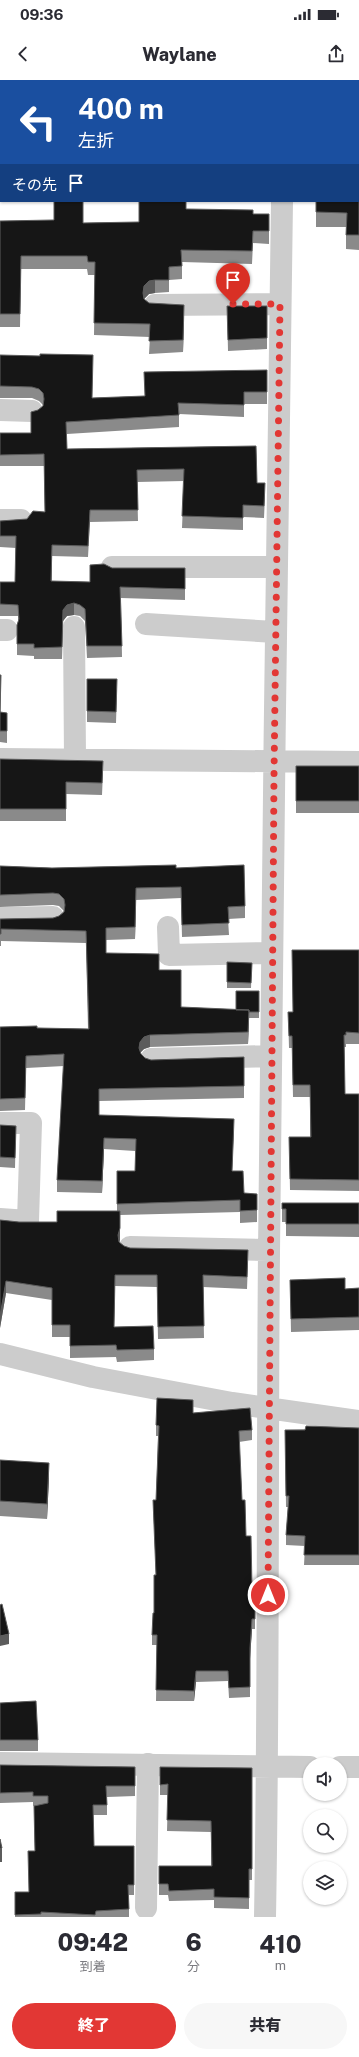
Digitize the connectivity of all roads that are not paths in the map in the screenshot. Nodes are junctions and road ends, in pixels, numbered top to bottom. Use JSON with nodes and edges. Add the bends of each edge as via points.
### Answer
{"nodes":[{"id":1,"x":282,"y":202,"type":"edge"},
{"id":2,"x":280,"y":304,"type":"junction"},
{"id":3,"x":155,"y":305,"type":"edge"},
{"id":4,"x":0,"y":410,"type":"edge"},
{"id":5,"x":32,"y":411,"type":"edge"},
{"id":6,"x":112,"y":567,"type":"edge"},
{"id":7,"x":276,"y":567,"type":"junction"},
{"id":8,"x":146,"y":624,"type":"dead end"},
{"id":9,"x":74,"y":627,"type":"dead end"},
{"id":10,"x":275,"y":632,"type":"junction"},
{"id":11,"x":0,"y":758,"type":"edge"},
{"id":12,"x":75,"y":759,"type":"junction"},
{"id":13,"x":274,"y":761,"type":"junction"},
{"id":14,"x":359,"y":762,"type":"edge"},
{"id":15,"x":54,"y":917,"type":"edge"},
{"id":16,"x":0,"y":918,"type":"edge"},
{"id":17,"x":168,"y":927,"type":"dead end"},
{"id":18,"x":272,"y":953,"type":"junction"},
{"id":19,"x":271,"y":1056,"type":"junction"},
{"id":20,"x":151,"y":1059,"type":"edge"},
{"id":21,"x":0,"y":1123,"type":"edge"},
{"id":22,"x":270,"y":1203,"type":"junction"},
{"id":23,"x":292,"y":1203,"type":"edge"},
{"id":24,"x":0,"y":1218,"type":"edge"},
{"id":25,"x":130,"y":1247,"type":"edge"},
{"id":26,"x":269,"y":1250,"type":"junction"},
{"id":27,"x":0,"y":1354,"type":"edge"},
{"id":28,"x":268,"y":1408,"type":"junction"},
{"id":29,"x":359,"y":1421,"type":"edge"},
{"id":30,"x":0,"y":1763,"type":"edge"},
{"id":31,"x":148,"y":1764,"type":"junction"},
{"id":32,"x":268,"y":1766,"type":"junction"},
{"id":33,"x":303,"y":1767,"type":"edge"},
{"id":34,"x":347,"y":1767,"type":"edge"},
{"id":35,"x":359,"y":1767,"type":"edge"},
{"id":36,"x":146,"y":1908,"type":"dead end"},
{"id":37,"x":265,"y":1917,"type":"edge"}],
"edges":[{"from":1,"to":2,"type":"street"},
{"from":2,"to":3,"type":"street"},
{"from":2,"to":7,"type":"street"},
{"from":4,"to":5,"type":"street"},
{"from":6,"to":7,"type":"street"},
{"from":7,"to":10,"type":"street"},
{"from":8,"to":10,"type":"street"},
{"from":9,"to":12,"type":"street"},
{"from":10,"to":13,"type":"street"},
{"from":11,"to":12,"type":"street"},
{"from":12,"to":13,"type":"street"},
{"from":13,"to":14,"type":"street"},
{"from":13,"to":18,"type":"street"},
{"from":15,"to":16,"type":"street"},
{"from":17,"to":18,"type":"street","via":[[169,955]]},
{"from":18,"to":19,"type":"street"},
{"from":19,"to":20,"type":"street"},
{"from":19,"to":22,"type":"street"},
{"from":21,"to":24,"type":"street","via":[[31,1123],[28,1221]]},
{"from":22,"to":23,"type":"street"},
{"from":22,"to":26,"type":"street"},
{"from":25,"to":26,"type":"street"},
{"from":26,"to":28,"type":"street"},
{"from":27,"to":28,"type":"street","via":[[93,1377],[232,1404]]},
{"from":28,"to":29,"type":"street"},
{"from":28,"to":32,"type":"street"},
{"from":30,"to":31,"type":"street"},
{"from":31,"to":32,"type":"street"},
{"from":31,"to":36,"type":"street"},
{"from":32,"to":33,"type":"street"},
{"from":32,"to":37,"type":"street"},
{"from":34,"to":35,"type":"street"}]}
